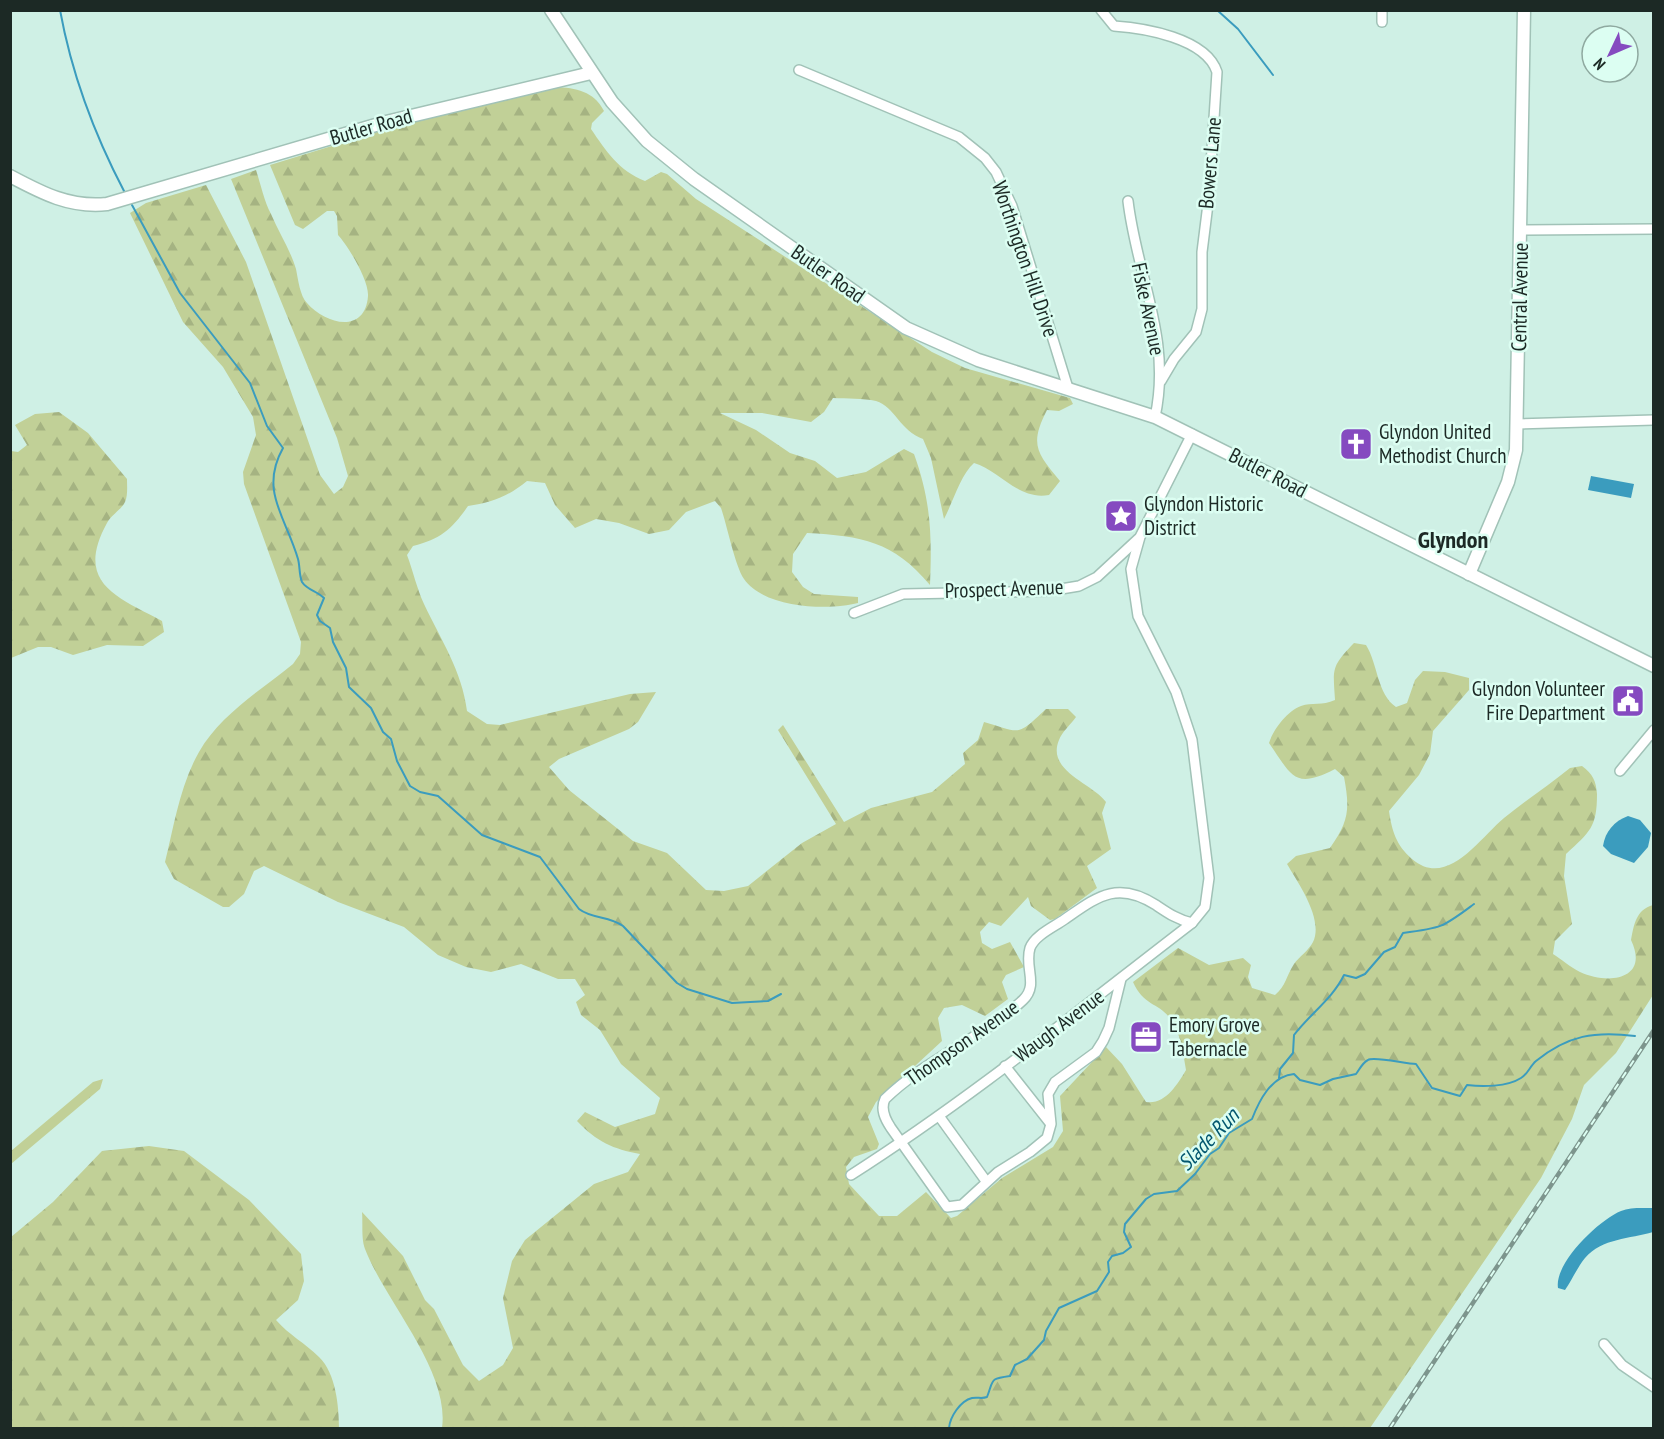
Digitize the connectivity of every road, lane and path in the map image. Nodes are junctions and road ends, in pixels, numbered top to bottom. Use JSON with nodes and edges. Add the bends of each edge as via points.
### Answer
{"nodes":[{"id":1,"x":552,"y":10,"type":"edge"},
{"id":2,"x":1101,"y":10,"type":"edge"},
{"id":3,"x":1382,"y":10,"type":"edge"},
{"id":4,"x":1524,"y":10,"type":"edge"},
{"id":5,"x":1382,"y":22,"type":"dead end"},
{"id":6,"x":799,"y":70,"type":"dead end"},
{"id":7,"x":591,"y":73,"type":"junction"},
{"id":8,"x":10,"y":176,"type":"edge"},
{"id":9,"x":1128,"y":201,"type":"dead end"},
{"id":10,"x":1653,"y":229,"type":"edge"},
{"id":11,"x":1521,"y":230,"type":"junction"},
{"id":12,"x":1161,"y":381,"type":"junction"},
{"id":13,"x":1068,"y":388,"type":"junction"},
{"id":14,"x":1155,"y":417,"type":"junction"},
{"id":15,"x":1653,"y":420,"type":"edge"},
{"id":16,"x":1518,"y":424,"type":"junction"},
{"id":17,"x":1192,"y":434,"type":"junction"},
{"id":18,"x":1140,"y":537,"type":"junction"},
{"id":19,"x":1469,"y":574,"type":"junction"},
{"id":20,"x":854,"y":613,"type":"dead end"},
{"id":21,"x":1653,"y":666,"type":"edge"},
{"id":22,"x":1653,"y":730,"type":"edge"},
{"id":23,"x":1620,"y":771,"type":"dead end"},
{"id":24,"x":1192,"y":923,"type":"junction"},
{"id":25,"x":1120,"y":979,"type":"junction"},
{"id":26,"x":1005,"y":1066,"type":"junction"},
{"id":27,"x":939,"y":1116,"type":"junction"},
{"id":28,"x":1051,"y":1124,"type":"junction"},
{"id":29,"x":903,"y":1142,"type":"junction"},
{"id":30,"x":851,"y":1175,"type":"dead end"},
{"id":31,"x":986,"y":1181,"type":"junction"},
{"id":32,"x":1604,"y":1344,"type":"dead end"},
{"id":33,"x":1653,"y":1387,"type":"edge"}],
"edges":[{"from":1,"to":7,"type":"main road"},
{"from":2,"to":12,"type":"street","name":"Bowers Lane","via":[[1114,26],[1150,29],[1202,52],[1217,72],[1202,242],[1200,317],[1196,332]]},
{"from":3,"to":5,"type":"street"},
{"from":4,"to":11,"type":"main road","name":"Central Avenue"},
{"from":6,"to":13,"type":"street","name":"Worthington Hill Drive","via":[[959,137],[985,158],[1012,206]]},
{"from":7,"to":8,"type":"main road","name":"Butler Road","via":[[409,116],[107,204],[64,202]]},
{"from":7,"to":13,"type":"main road","name":"Butler Road","via":[[625,118],[669,160],[887,316],[950,349]]},
{"from":9,"to":12,"type":"street","name":"Fiske Avenue","via":[[1133,242],[1160,347]]},
{"from":10,"to":11,"type":"street"},
{"from":11,"to":16,"type":"main road","name":"Central Avenue"},
{"from":12,"to":14,"type":"street","name":"Fiske Avenue"},
{"from":13,"to":14,"type":"main road","name":"Butler Road"},
{"from":14,"to":17,"type":"main road","name":"Butler Road"},
{"from":15,"to":16,"type":"street"},
{"from":16,"to":19,"type":"main road","name":"Central Avenue","via":[[1511,471]]},
{"from":17,"to":18,"type":"street"},
{"from":17,"to":19,"type":"main road","name":"Butler Road"},
{"from":18,"to":20,"type":"street","name":"Prospect Avenue","via":[[1097,577],[1080,586],[1049,591],[903,594]]},
{"from":18,"to":24,"type":"street","name":"Waugh Avenue","via":[[1131,569],[1134,603],[1187,723],[1201,799],[1208,890],[1205,908]]},
{"from":19,"to":21,"type":"main road","name":"Butler Road"},
{"from":22,"to":23,"type":"street"},
{"from":24,"to":25,"type":"street","name":"Waugh Avenue"},
{"from":24,"to":29,"type":"street","name":"Thompson Avenue","via":[[1114,891],[1098,897],[1035,940],[1029,956],[1032,984],[1025,999],[940,1056],[882,1104],[886,1121]]},
{"from":25,"to":26,"type":"street","name":"Waugh Avenue"},
{"from":25,"to":28,"type":"street","via":[[1109,1028],[1096,1052],[1051,1087],[1047,1099]]},
{"from":26,"to":27,"type":"street","name":"Waugh Avenue"},
{"from":26,"to":28,"type":"street"},
{"from":27,"to":29,"type":"street","name":"Waugh Avenue"},
{"from":27,"to":31,"type":"street"},
{"from":28,"to":31,"type":"street","via":[[1042,1144]]},
{"from":29,"to":30,"type":"street","name":"Waugh Avenue"},
{"from":29,"to":31,"type":"street","via":[[947,1207],[962,1205]]},
{"from":32,"to":33,"type":"street","via":[[1622,1365]]}]}
